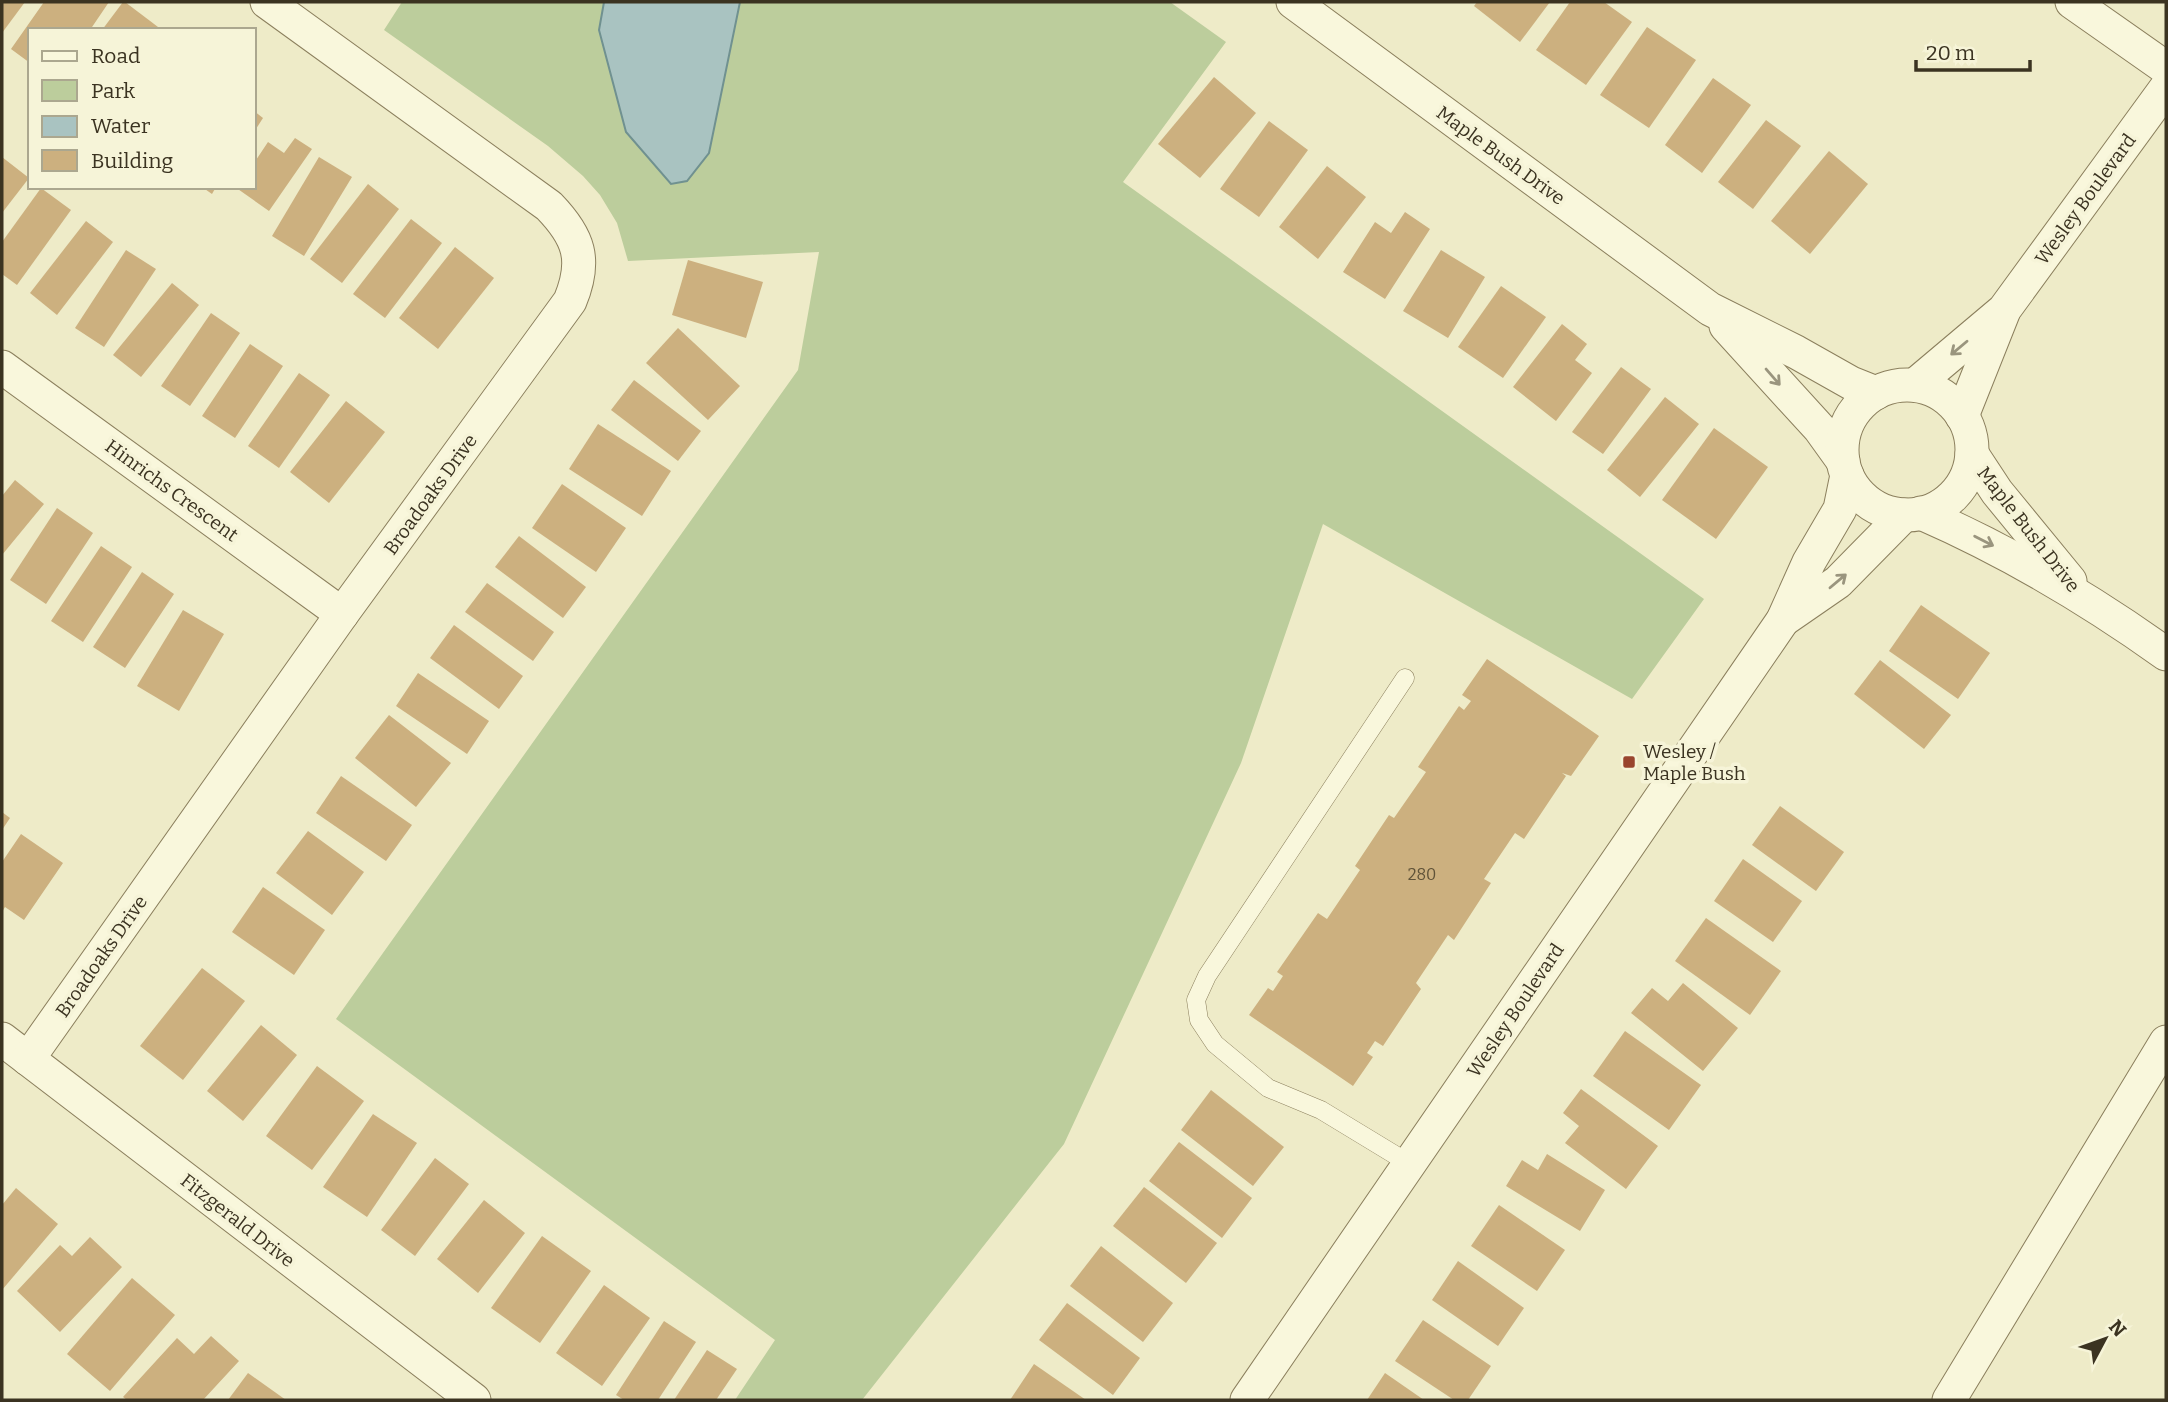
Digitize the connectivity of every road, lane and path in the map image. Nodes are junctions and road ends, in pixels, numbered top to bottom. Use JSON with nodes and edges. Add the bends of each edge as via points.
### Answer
{"nodes":[{"id":1,"x":267,"y":2,"type":"edge"},
{"id":2,"x":1293,"y":2,"type":"edge"},
{"id":3,"x":2072,"y":2,"type":"edge"},
{"id":4,"x":2166,"y":68,"type":"edge"},
{"id":5,"x":2166,"y":88,"type":"edge"},
{"id":6,"x":1710,"y":309,"type":"junction"},
{"id":7,"x":2004,"y":310,"type":"junction"},
{"id":8,"x":2,"y":367,"type":"edge"},
{"id":9,"x":1914,"y":386,"type":"junction"},
{"id":10,"x":1876,"y":393,"type":"junction"},
{"id":11,"x":1962,"y":416,"type":"junction"},
{"id":12,"x":1972,"y":454,"type":"junction"},
{"id":13,"x":1845,"y":468,"type":"junction"},
{"id":14,"x":1913,"y":514,"type":"junction"},
{"id":15,"x":2082,"y":597,"type":"junction"},
{"id":16,"x":342,"y":614,"type":"junction"},
{"id":17,"x":1783,"y":620,"type":"junction"},
{"id":18,"x":2166,"y":654,"type":"edge"},
{"id":19,"x":1405,"y":678,"type":"dead end"},
{"id":20,"x":2,"y":1039,"type":"edge"},
{"id":21,"x":2166,"y":1042,"type":"edge"},
{"id":22,"x":28,"y":1059,"type":"junction"},
{"id":23,"x":2158,"y":1079,"type":"edge"},
{"id":24,"x":1410,"y":1164,"type":"junction"},
{"id":25,"x":474,"y":1400,"type":"edge"},
{"id":26,"x":1247,"y":1400,"type":"edge"},
{"id":27,"x":1949,"y":1400,"type":"edge"}],
"edges":[{"from":1,"to":16,"type":"street","name":"Broadoaks Drive","via":[[549,205],[568,226],[579,253],[580,278],[570,301]]},
{"from":2,"to":6,"type":"street","name":"Maple Bush Drive"},
{"from":3,"to":4,"type":"street"},
{"from":5,"to":7,"type":"street","name":"Wesley Boulevard"},
{"from":6,"to":10,"type":"street","name":"Maple Bush Drive"},
{"from":6,"to":13,"type":"street","name":"Maple Bush Drive","one_way":true,"via":[[1820,429]]},
{"from":7,"to":9,"type":"street","name":"Wesley Boulevard","one_way":true},
{"from":7,"to":11,"type":"street","name":"Wesley Boulevard"},
{"from":8,"to":16,"type":"street","name":"Hinrichs Crescent"},
{"from":9,"to":10,"type":"street"},
{"from":9,"to":11,"type":"street","via":[[1950,401]]},
{"from":10,"to":13,"type":"street","via":[[1863,402],[1845,429]]},
{"from":11,"to":12,"type":"street"},
{"from":12,"to":14,"type":"street","via":[[1961,486],[1937,508]]},
{"from":12,"to":15,"type":"street","name":"Maple Bush Drive"},
{"from":13,"to":14,"type":"street","via":[[1870,503],[1886,512]]},
{"from":13,"to":17,"type":"street","name":"Wesley Boulevard","via":[[1840,509]]},
{"from":14,"to":15,"type":"street","name":"Maple Bush Drive","one_way":true,"via":[[1981,539]]},
{"from":17,"to":14,"type":"street","name":"Wesley Boulevard","one_way":true,"via":[[1838,582]]},
{"from":15,"to":18,"type":"street"},
{"from":16,"to":22,"type":"street","name":"Broadoaks Drive"},
{"from":17,"to":24,"type":"street","name":"Wesley Boulevard"},
{"from":19,"to":24,"type":"lane","via":[[1206,976],[1196,1000],[1199,1020],[1215,1044],[1268,1087],[1321,1110]]},
{"from":20,"to":22,"type":"street","name":"Fitzgerald Drive"},
{"from":21,"to":23,"type":"street"},
{"from":22,"to":25,"type":"street","name":"Fitzgerald Drive"},
{"from":23,"to":27,"type":"street"},
{"from":24,"to":26,"type":"street","name":"Wesley Boulevard"}]}
